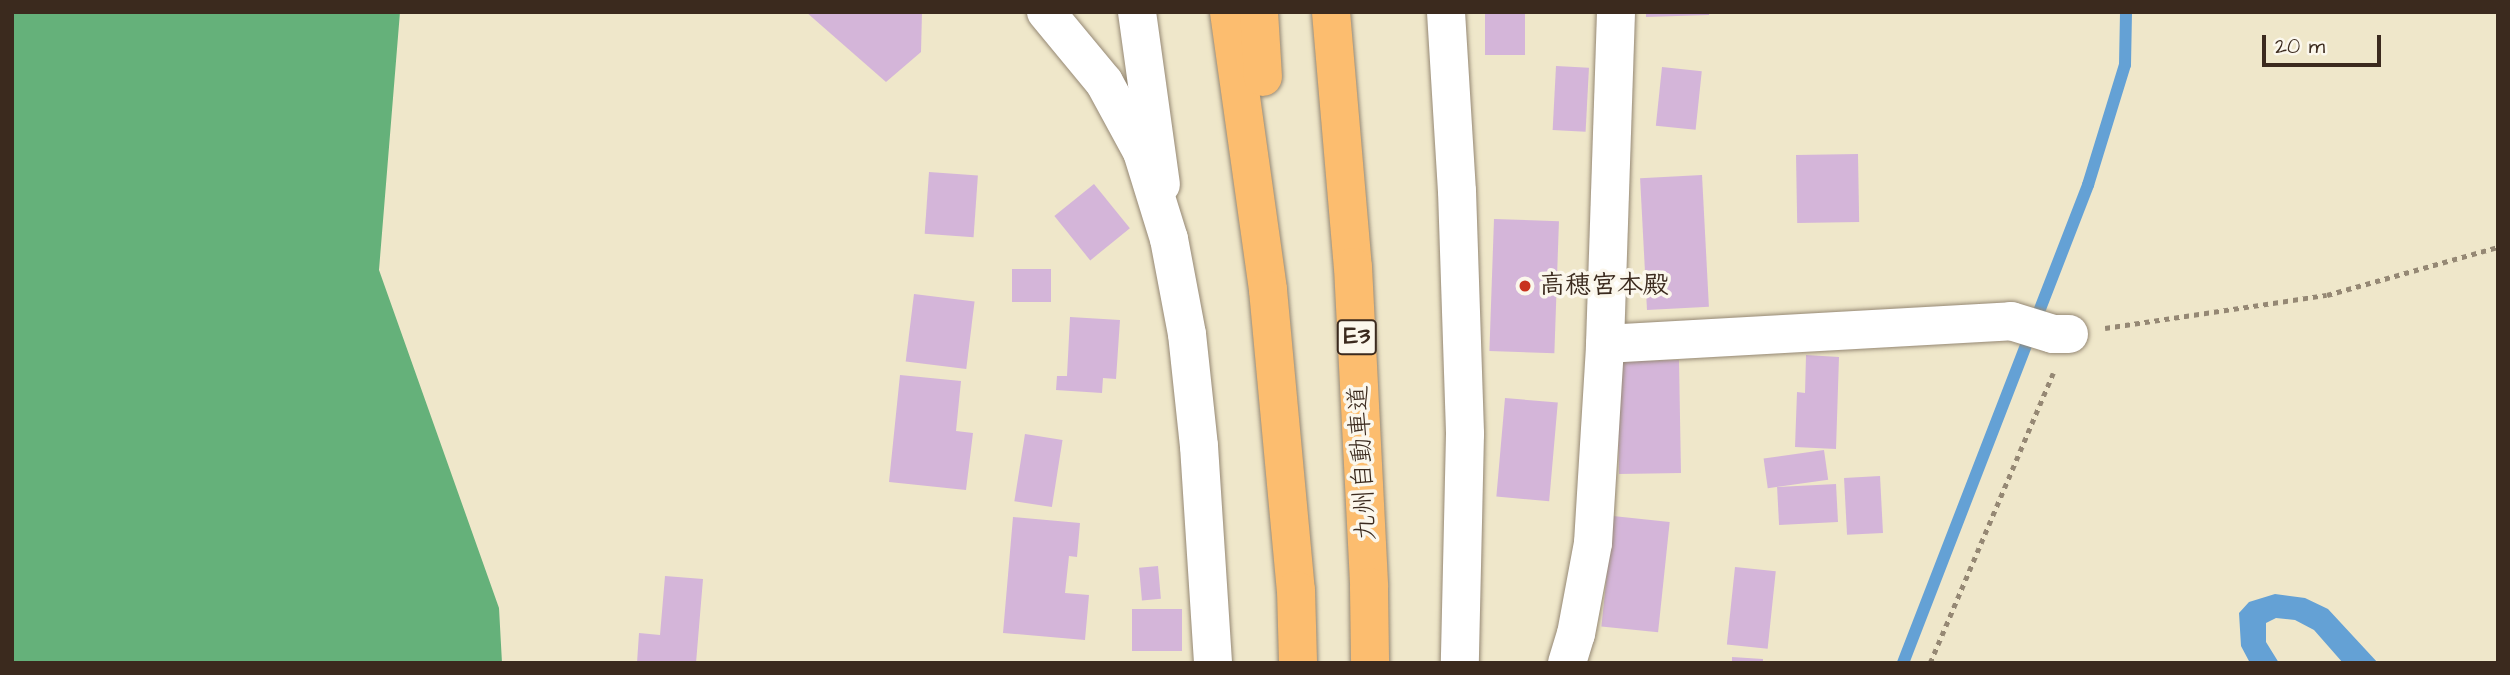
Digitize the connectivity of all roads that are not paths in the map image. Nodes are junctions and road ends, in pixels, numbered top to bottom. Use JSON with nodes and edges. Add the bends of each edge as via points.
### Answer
{"nodes":[{"id":1,"x":1137,"y":12,"type":"edge"},
{"id":2,"x":1229,"y":12,"type":"edge"},
{"id":3,"x":1259,"y":12,"type":"edge"},
{"id":4,"x":1331,"y":12,"type":"edge"},
{"id":5,"x":1353,"y":12,"type":"edge"},
{"id":6,"x":1446,"y":12,"type":"edge"},
{"id":7,"x":1616,"y":12,"type":"edge"},
{"id":8,"x":1050,"y":13,"type":"edge"},
{"id":9,"x":1168,"y":239,"type":"junction"},
{"id":10,"x":2061,"y":334,"type":"road end"},
{"id":11,"x":1605,"y":344,"type":"junction"},
{"id":12,"x":1369,"y":587,"type":"junction"},
{"id":13,"x":1213,"y":663,"type":"edge"},
{"id":14,"x":1299,"y":663,"type":"edge"},
{"id":15,"x":1370,"y":663,"type":"edge"},
{"id":16,"x":1460,"y":663,"type":"edge"},
{"id":17,"x":1567,"y":663,"type":"edge"}],
"edges":[{"from":1,"to":9,"type":"street"},
{"from":2,"to":14,"type":"highway","via":[[1268,290]]},
{"from":3,"to":14,"type":"highway","via":[[1280,290]]},
{"from":4,"to":12,"type":"highway","name":"九州自動車道","number":"E3","via":[[1353,267]]},
{"from":5,"to":12,"type":"highway","via":[[1367,262]]},
{"from":6,"to":16,"type":"street","via":[[1465,434]]},
{"from":7,"to":11,"type":"street"},
{"from":8,"to":9,"type":"street","via":[[1104,82],[1142,152]]},
{"from":9,"to":13,"type":"street","via":[[1187,334],[1199,446]]},
{"from":10,"to":11,"type":"street","via":[[2011,321]]},
{"from":11,"to":17,"type":"street","via":[[1593,543]]},
{"from":12,"to":15,"type":"highway","name":"九州自動車道","number":"E3"}]}
